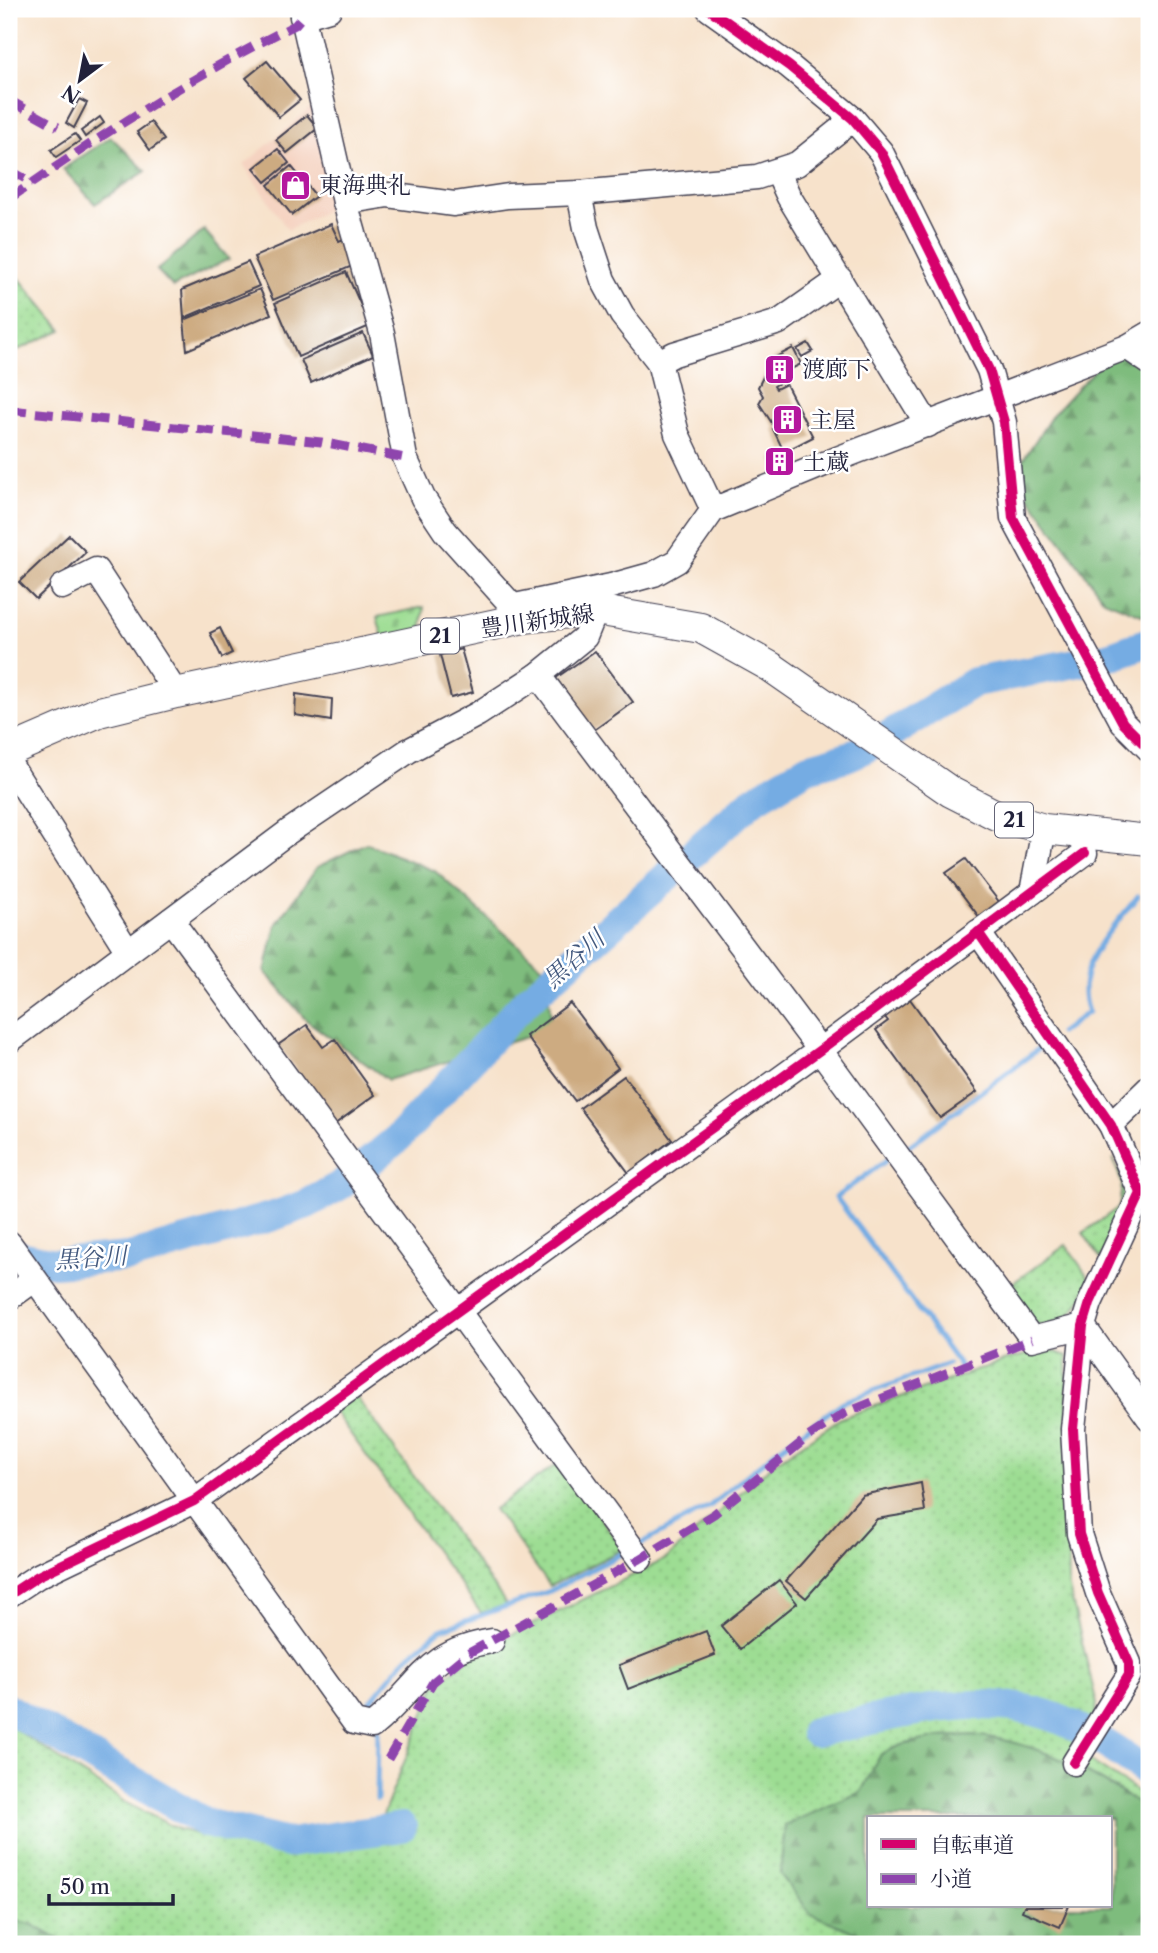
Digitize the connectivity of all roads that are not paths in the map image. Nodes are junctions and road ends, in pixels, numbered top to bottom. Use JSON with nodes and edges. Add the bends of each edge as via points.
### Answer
{"nodes":[{"id":1,"x":329,"y":9,"type":"edge"},
{"id":2,"x":709,"y":9,"type":"edge"},
{"id":3,"x":300,"y":12,"type":"edge"},
{"id":4,"x":853,"y":120,"type":"junction"},
{"id":5,"x":777,"y":171,"type":"junction"},
{"id":6,"x":579,"y":193,"type":"junction"},
{"id":7,"x":345,"y":202,"type":"junction"},
{"id":8,"x":840,"y":279,"type":"junction"},
{"id":9,"x":1149,"y":334,"type":"edge"},
{"id":10,"x":1127,"y":347,"type":"junction"},
{"id":11,"x":659,"y":362,"type":"junction"},
{"id":12,"x":1149,"y":362,"type":"edge"},
{"id":13,"x":998,"y":398,"type":"junction"},
{"id":14,"x":928,"y":425,"type":"junction"},
{"id":15,"x":713,"y":510,"type":"junction"},
{"id":16,"x":62,"y":587,"type":"dead end"},
{"id":17,"x":596,"y":610,"type":"junction"},
{"id":18,"x":519,"y":612,"type":"junction"},
{"id":19,"x":538,"y":675,"type":"junction"},
{"id":20,"x":176,"y":693,"type":"junction"},
{"id":21,"x":1149,"y":749,"type":"edge"},
{"id":22,"x":9,"y":751,"type":"edge"},
{"id":23,"x":9,"y":762,"type":"edge"},
{"id":24,"x":1044,"y":829,"type":"junction"},
{"id":25,"x":1149,"y":839,"type":"edge"},
{"id":26,"x":1085,"y":853,"type":"dead end"},
{"id":27,"x":1032,"y":892,"type":"junction"},
{"id":28,"x":171,"y":920,"type":"junction"},
{"id":29,"x":978,"y":932,"type":"junction"},
{"id":30,"x":127,"y":950,"type":"junction"},
{"id":31,"x":9,"y":1041,"type":"edge"},
{"id":32,"x":820,"y":1050,"type":"junction"},
{"id":33,"x":1149,"y":1088,"type":"edge"},
{"id":34,"x":1111,"y":1125,"type":"junction"},
{"id":35,"x":9,"y":1242,"type":"edge"},
{"id":36,"x":34,"y":1280,"type":"junction"},
{"id":37,"x":9,"y":1298,"type":"edge"},
{"id":38,"x":457,"y":1311,"type":"junction"},
{"id":39,"x":1083,"y":1326,"type":"junction"},
{"id":40,"x":1149,"y":1418,"type":"edge"},
{"id":41,"x":194,"y":1501,"type":"junction"},
{"id":42,"x":640,"y":1559,"type":"dead end"},
{"id":43,"x":9,"y":1595,"type":"edge"},
{"id":44,"x":492,"y":1640,"type":"dead end"},
{"id":45,"x":1074,"y":1762,"type":"dead end"}],
"edges":[{"from":1,"to":3,"type":"street"},
{"from":2,"to":4,"type":"street","via":[[789,65]]},
{"from":3,"to":7,"type":"street"},
{"from":4,"to":5,"type":"street","via":[[797,164]]},
{"from":4,"to":13,"type":"street","via":[[881,152],[978,343]]},
{"from":5,"to":6,"type":"street","via":[[757,177]]},
{"from":5,"to":8,"type":"street"},
{"from":6,"to":7,"type":"street","via":[[454,204],[387,195]]},
{"from":6,"to":11,"type":"street","via":[[603,281],[622,315]]},
{"from":7,"to":18,"type":"street","via":[[382,333],[405,458],[445,531]]},
{"from":8,"to":11,"type":"street","via":[[779,322]]},
{"from":8,"to":14,"type":"street"},
{"from":9,"to":10,"type":"street"},
{"from":10,"to":12,"type":"street"},
{"from":10,"to":13,"type":"street"},
{"from":11,"to":15,"type":"street","via":[[677,433]]},
{"from":13,"to":14,"type":"street"},
{"from":13,"to":21,"type":"street","via":[[1013,518],[1123,723]]},
{"from":14,"to":15,"type":"street"},
{"from":15,"to":18,"type":"street","via":[[677,561],[654,574]]},
{"from":16,"to":20,"type":"street","via":[[96,570]]},
{"from":17,"to":18,"type":"main road","name":"豊川新城線","number":"21"},
{"from":17,"to":19,"type":"street","via":[[585,637]]},
{"from":17,"to":24,"type":"main road","name":"豊川新城線","number":"21","via":[[701,628],[771,667],[951,792],[996,816]]},
{"from":18,"to":20,"type":"main road","name":"豊川新城線","number":"21"},
{"from":19,"to":28,"type":"street","via":[[408,751],[288,831]]},
{"from":19,"to":32,"type":"street"},
{"from":20,"to":22,"type":"main road","name":"豊川新城線","number":"21","via":[[99,712]]},
{"from":23,"to":30,"type":"street"},
{"from":24,"to":25,"type":"main road","name":"豊川新城線","number":"21"},
{"from":24,"to":27,"type":"street"},
{"from":26,"to":27,"type":"street"},
{"from":27,"to":29,"type":"street"},
{"from":28,"to":30,"type":"street"},
{"from":28,"to":38,"type":"street"},
{"from":29,"to":32,"type":"street"},
{"from":29,"to":34,"type":"street"},
{"from":30,"to":31,"type":"street"},
{"from":32,"to":38,"type":"street"},
{"from":32,"to":39,"type":"street","via":[[1032,1339]]},
{"from":33,"to":34,"type":"street"},
{"from":34,"to":39,"type":"street","via":[[1141,1193]]},
{"from":35,"to":36,"type":"street"},
{"from":36,"to":37,"type":"street"},
{"from":36,"to":41,"type":"street"},
{"from":38,"to":41,"type":"street"},
{"from":38,"to":42,"type":"street"},
{"from":39,"to":40,"type":"street"},
{"from":39,"to":45,"type":"street","via":[[1073,1429],[1079,1534],[1098,1593],[1129,1662],[1129,1675]]},
{"from":41,"to":43,"type":"street","via":[[38,1576]]},
{"from":41,"to":44,"type":"street","via":[[347,1716],[360,1725],[377,1722],[438,1660],[473,1643]]}]}
